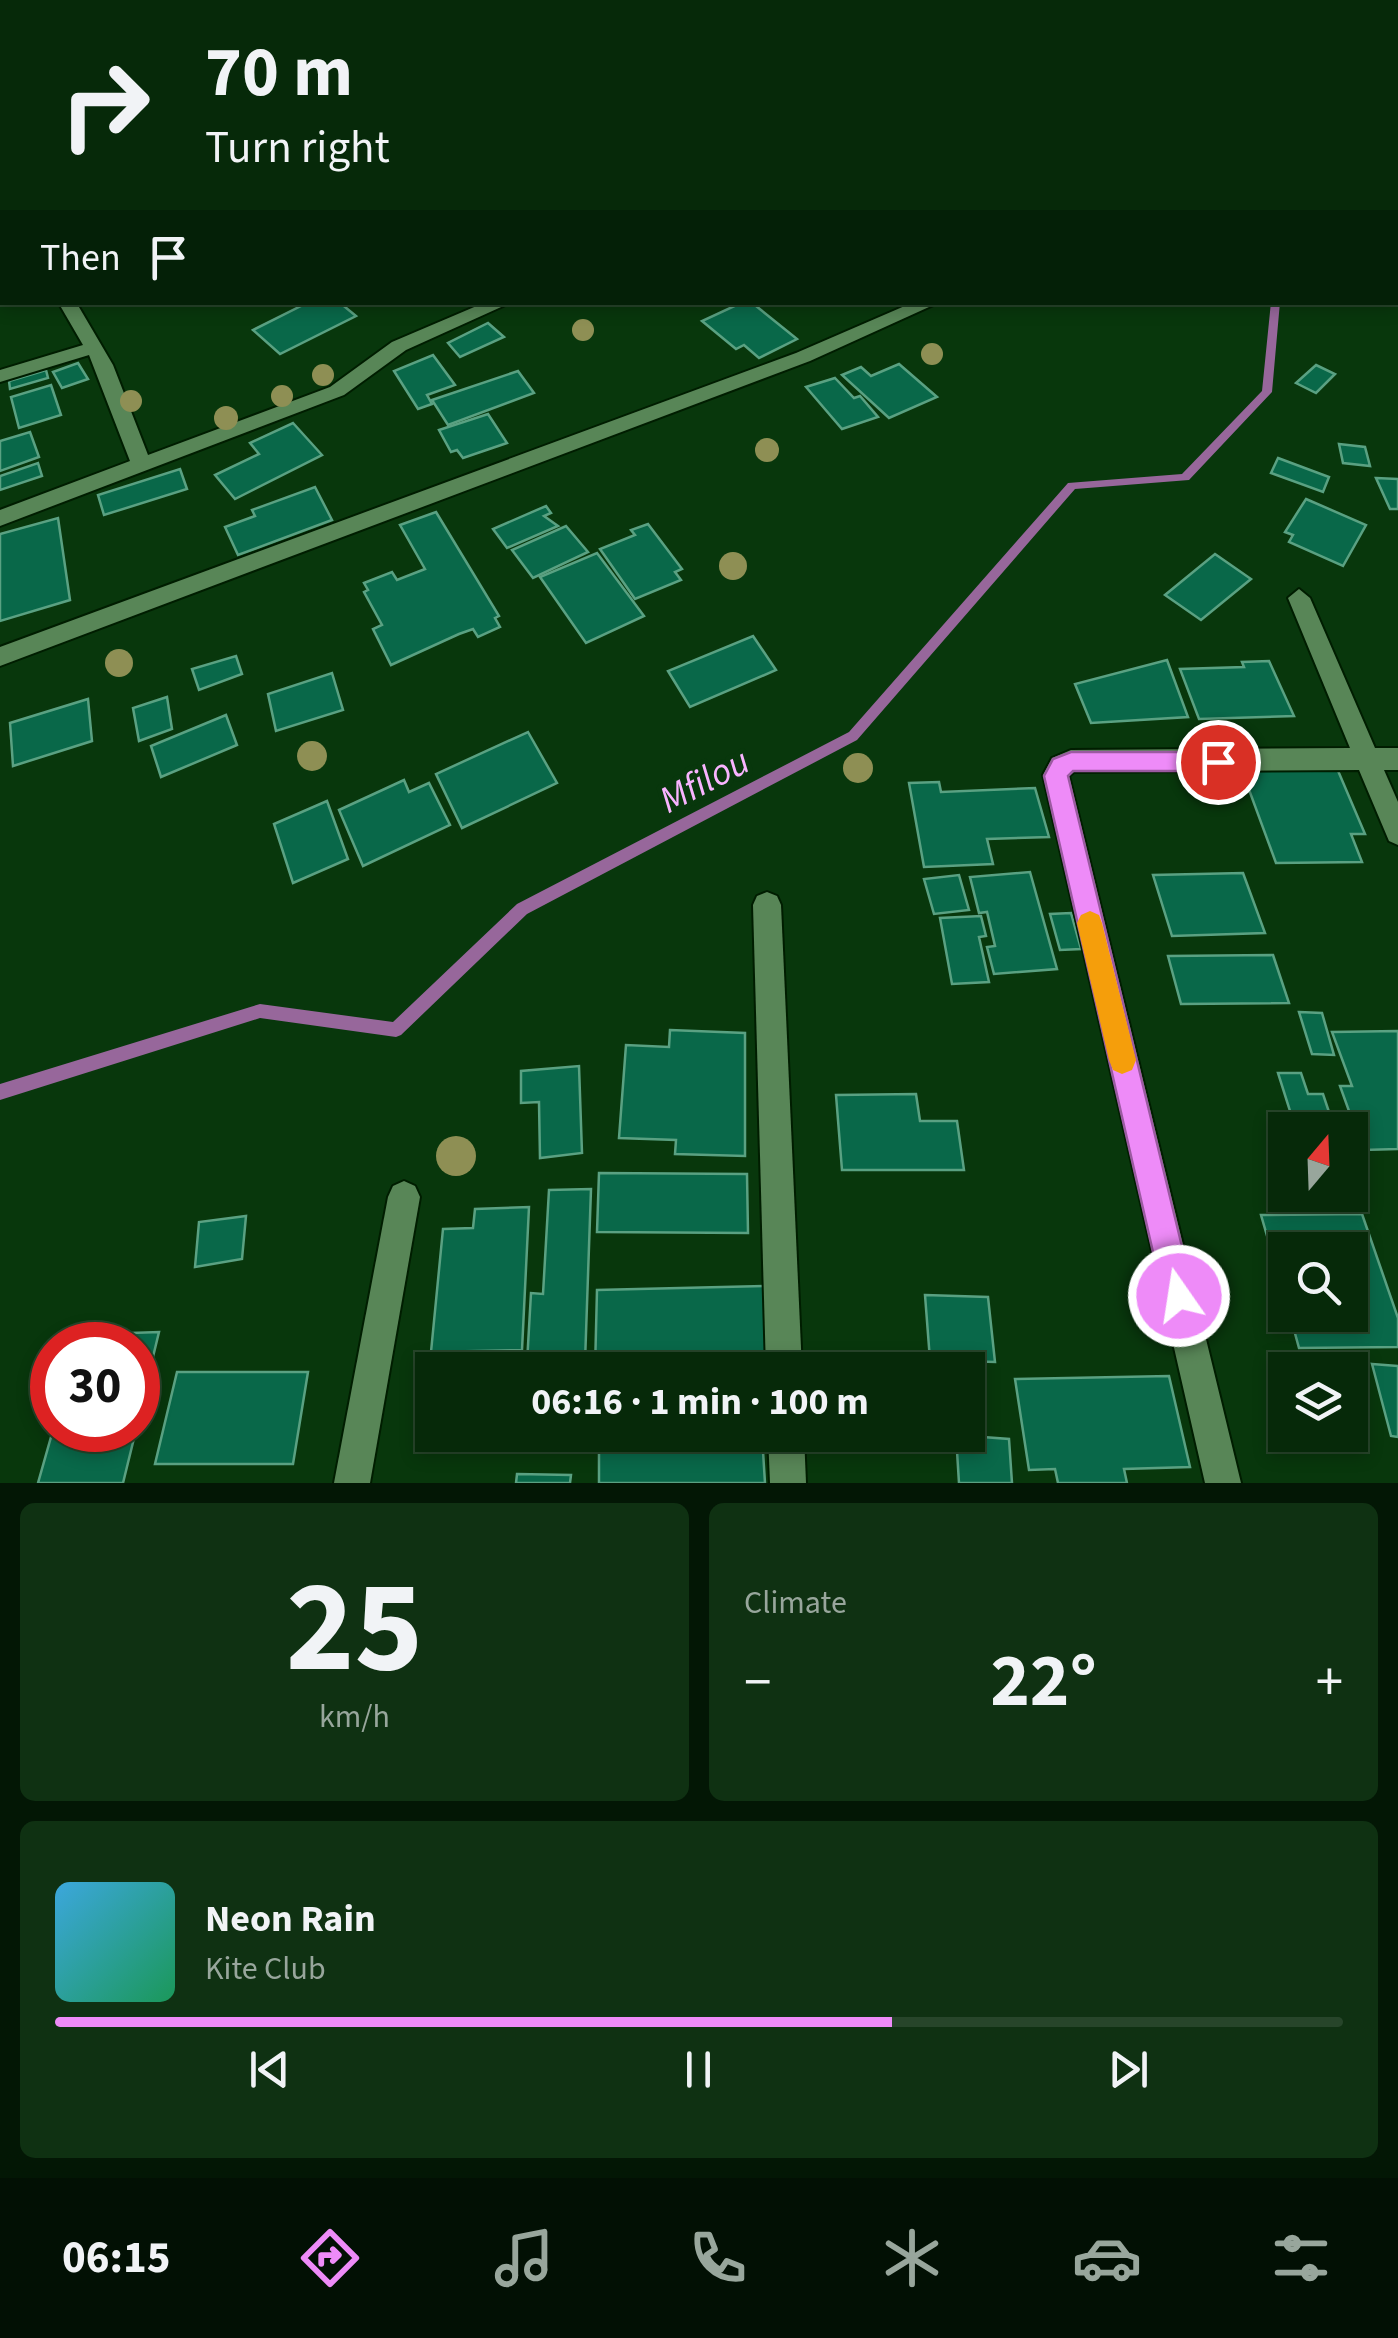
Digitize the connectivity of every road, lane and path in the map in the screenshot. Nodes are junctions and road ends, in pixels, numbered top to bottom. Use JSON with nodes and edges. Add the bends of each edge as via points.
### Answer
{"nodes":[{"id":1,"x":69,"y":305,"type":"edge"},
{"id":2,"x":495,"y":305,"type":"edge"},
{"id":3,"x":925,"y":305,"type":"edge"},
{"id":4,"x":96,"y":347,"type":"junction"},
{"id":5,"x":0,"y":376,"type":"edge"},
{"id":6,"x":142,"y":467,"type":"junction"},
{"id":7,"x":0,"y":518,"type":"edge"},
{"id":8,"x":1298,"y":598,"type":"dead end"},
{"id":9,"x":0,"y":657,"type":"edge"},
{"id":10,"x":1398,"y":759,"type":"edge"},
{"id":11,"x":1366,"y":762,"type":"junction"},
{"id":12,"x":1398,"y":833,"type":"edge"},
{"id":13,"x":767,"y":905,"type":"dead end"},
{"id":14,"x":404,"y":1197,"type":"dead end"},
{"id":15,"x":783,"y":1352,"type":"edge"},
{"id":16,"x":787,"y":1452,"type":"edge"},
{"id":17,"x":352,"y":1483,"type":"edge"},
{"id":18,"x":788,"y":1483,"type":"edge"},
{"id":19,"x":1223,"y":1483,"type":"edge"}],
"edges":[{"from":1,"to":4,"type":"street"},
{"from":2,"to":6,"type":"street","via":[[399,346],[337,391]]},
{"from":3,"to":9,"type":"street","via":[[803,357]]},
{"from":4,"to":5,"type":"street"},
{"from":4,"to":6,"type":"street"},
{"from":6,"to":7,"type":"street"},
{"from":8,"to":11,"type":"street"},
{"from":10,"to":11,"type":"street"},
{"from":11,"to":12,"type":"street"},
{"from":11,"to":19,"type":"street","via":[[1071,762],[1056,776]]},
{"from":13,"to":15,"type":"street"},
{"from":14,"to":17,"type":"street"},
{"from":16,"to":18,"type":"street"}]}
